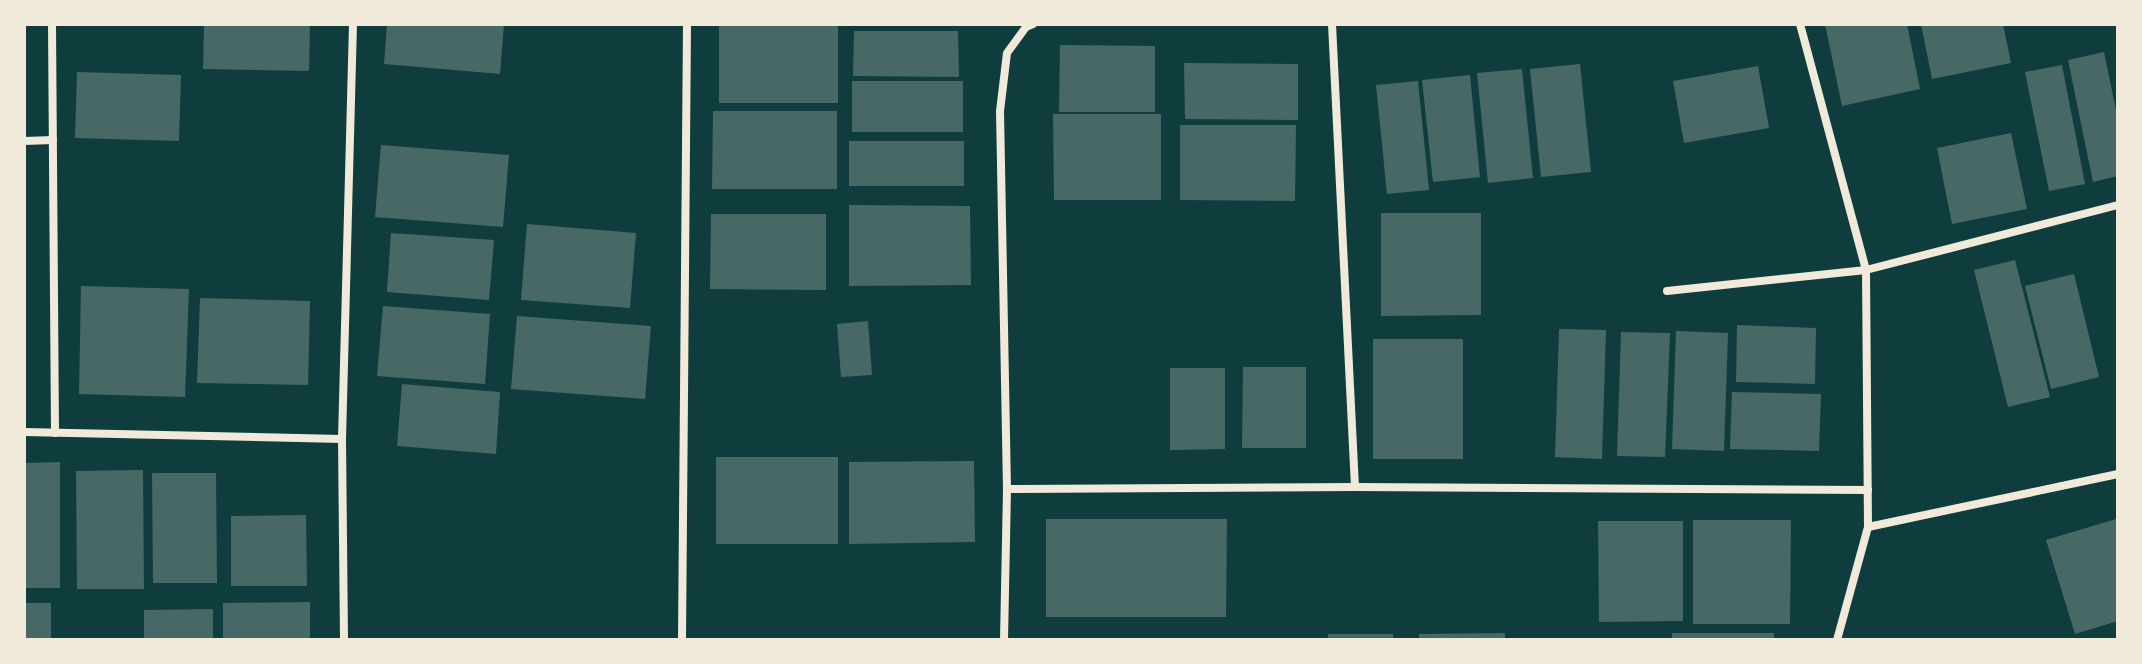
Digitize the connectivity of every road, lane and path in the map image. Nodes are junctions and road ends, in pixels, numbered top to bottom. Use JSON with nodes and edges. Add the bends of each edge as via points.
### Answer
{"nodes":[{"id":1,"x":52,"y":24,"type":"edge"},
{"id":2,"x":353,"y":24,"type":"edge"},
{"id":3,"x":687,"y":24,"type":"edge"},
{"id":4,"x":1033,"y":24,"type":"edge"},
{"id":5,"x":1332,"y":24,"type":"edge"},
{"id":6,"x":1800,"y":24,"type":"edge"},
{"id":7,"x":53,"y":140,"type":"junction"},
{"id":8,"x":24,"y":141,"type":"edge"},
{"id":9,"x":2118,"y":205,"type":"edge"},
{"id":10,"x":1866,"y":270,"type":"junction"},
{"id":11,"x":1667,"y":291,"type":"dead end"},
{"id":12,"x":24,"y":432,"type":"edge"},
{"id":13,"x":55,"y":433,"type":"junction"},
{"id":14,"x":342,"y":439,"type":"junction"},
{"id":15,"x":2118,"y":474,"type":"edge"},
{"id":16,"x":1355,"y":487,"type":"junction"},
{"id":17,"x":1007,"y":489,"type":"junction"},
{"id":18,"x":1868,"y":490,"type":"junction"},
{"id":19,"x":1868,"y":527,"type":"junction"},
{"id":20,"x":344,"y":640,"type":"edge"},
{"id":21,"x":682,"y":640,"type":"edge"},
{"id":22,"x":1004,"y":640,"type":"edge"},
{"id":23,"x":1837,"y":640,"type":"edge"}],
"edges":[{"from":1,"to":7,"type":"street"},
{"from":2,"to":14,"type":"street"},
{"from":3,"to":21,"type":"street"},
{"from":4,"to":17,"type":"street","via":[[1007,53],[1000,111]]},
{"from":5,"to":16,"type":"street"},
{"from":6,"to":10,"type":"street"},
{"from":7,"to":8,"type":"street"},
{"from":7,"to":13,"type":"street"},
{"from":9,"to":10,"type":"street"},
{"from":10,"to":11,"type":"street"},
{"from":10,"to":18,"type":"street"},
{"from":12,"to":13,"type":"street"},
{"from":13,"to":14,"type":"street"},
{"from":14,"to":20,"type":"street"},
{"from":15,"to":19,"type":"street"},
{"from":16,"to":17,"type":"street"},
{"from":16,"to":18,"type":"street"},
{"from":17,"to":22,"type":"street"},
{"from":18,"to":19,"type":"street"},
{"from":19,"to":23,"type":"street"}]}
